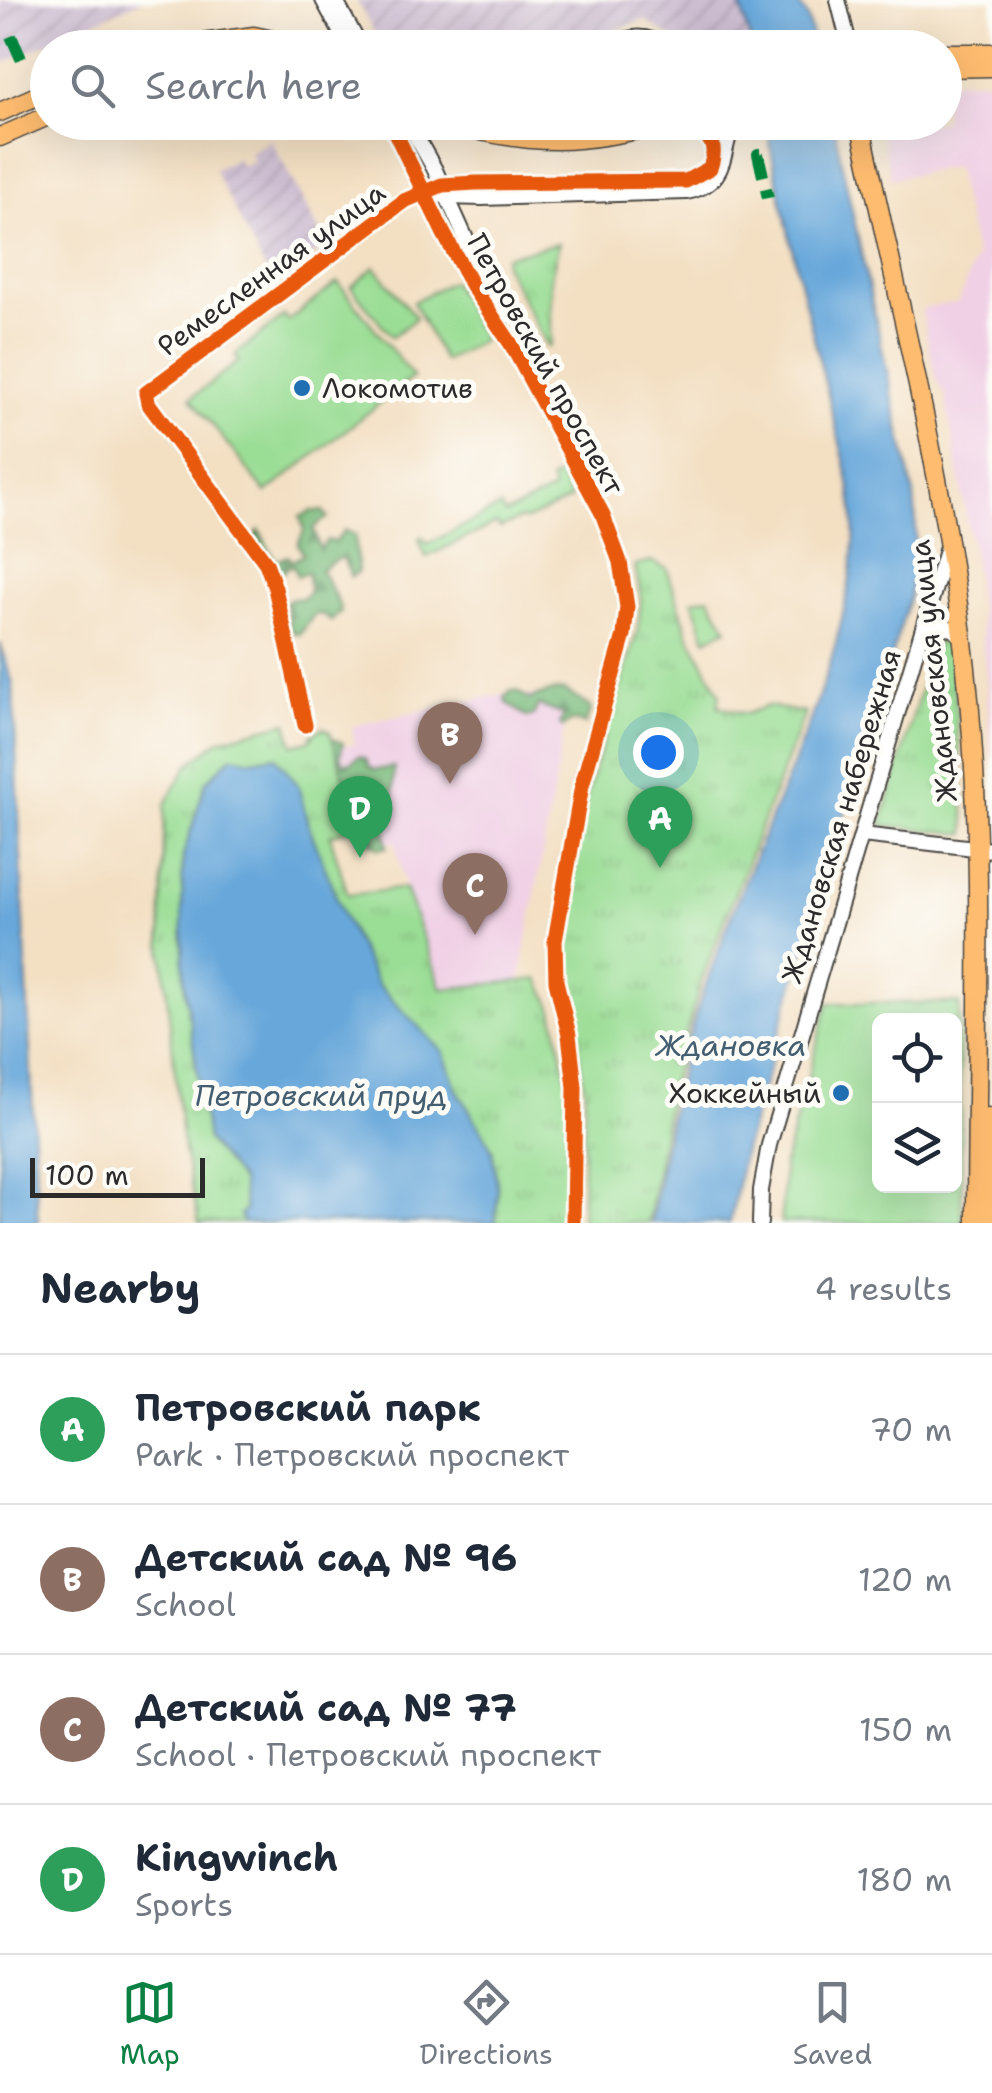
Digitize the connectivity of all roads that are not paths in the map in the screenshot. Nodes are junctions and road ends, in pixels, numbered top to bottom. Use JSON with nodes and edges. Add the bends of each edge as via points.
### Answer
{"nodes":[{"id":1,"x":323,"y":0,"type":"edge"},
{"id":2,"x":335,"y":0,"type":"edge"},
{"id":3,"x":838,"y":0,"type":"edge"},
{"id":4,"x":343,"y":30,"type":"edge"},
{"id":5,"x":347,"y":30,"type":"edge"},
{"id":6,"x":846,"y":30,"type":"edge"},
{"id":7,"x":992,"y":52,"type":"edge"},
{"id":8,"x":962,"y":53,"type":"edge"},
{"id":9,"x":992,"y":67,"type":"edge"},
{"id":10,"x":962,"y":68,"type":"edge"},
{"id":11,"x":30,"y":99,"type":"edge"},
{"id":12,"x":0,"y":112,"type":"edge"},
{"id":13,"x":30,"y":124,"type":"edge"},
{"id":14,"x":0,"y":137,"type":"edge"},
{"id":15,"x":399,"y":140,"type":"tunnel mouth"},
{"id":16,"x":418,"y":140,"type":"tunnel mouth"},
{"id":17,"x":542,"y":140,"type":"edge"},
{"id":18,"x":579,"y":140,"type":"edge"},
{"id":19,"x":709,"y":140,"type":"edge"},
{"id":20,"x":728,"y":140,"type":"edge"},
{"id":21,"x":864,"y":140,"type":"edge"},
{"id":22,"x":875,"y":140,"type":"edge"},
{"id":23,"x":425,"y":190,"type":"junction"},
{"id":24,"x":445,"y":191,"type":"junction"},
{"id":25,"x":512,"y":344,"type":"junction"},
{"id":26,"x":948,"y":542,"type":"junction"},
{"id":27,"x":922,"y":632,"type":"junction"},
{"id":28,"x":962,"y":638,"type":"junction"},
{"id":29,"x":305,"y":724,"type":"dead end"},
{"id":30,"x":862,"y":835,"type":"junction"},
{"id":31,"x":986,"y":849,"type":"edge"},
{"id":32,"x":573,"y":1223,"type":"edge"},
{"id":33,"x":760,"y":1223,"type":"edge"},
{"id":34,"x":976,"y":1223,"type":"edge"},
{"id":35,"x":989,"y":1223,"type":"edge"}],
"edges":[{"from":1,"to":4,"type":"street"},
{"from":2,"to":5,"type":"street"},
{"from":3,"to":6,"type":"street"},
{"from":7,"to":8,"type":"main road"},
{"from":9,"to":10,"type":"main road"},
{"from":11,"to":12,"type":"main road"},
{"from":13,"to":14,"type":"main road"},
{"from":15,"to":23,"type":"street","name":"Петровский проспект"},
{"from":16,"to":24,"type":"street","name":"Петровский проспект"},
{"from":17,"to":18,"type":"main road"},
{"from":19,"to":24,"type":"street","via":[[710,168],[686,181]]},
{"from":20,"to":24,"type":"street","via":[[714,180],[687,192]]},
{"from":21,"to":26,"type":"main road","name":"Ждановская улица"},
{"from":22,"to":31,"type":"main road","name":"Ждановская улица","via":[[964,563]]},
{"from":23,"to":24,"type":"street","name":"Ремесленная улица"},
{"from":23,"to":25,"type":"street","name":"Петровский проспект","via":[[472,286]]},
{"from":23,"to":29,"type":"street","name":"Ремесленная улица","via":[[146,392],[266,563]]},
{"from":24,"to":25,"type":"street","name":"Петровский проспект"},
{"from":25,"to":32,"type":"street","name":"Петровский проспект","via":[[613,537],[627,607],[582,785],[555,941],[576,1087]]},
{"from":26,"to":27,"type":"street","name":"Ждановская набережная"},
{"from":26,"to":28,"type":"main road","name":"Ждановская улица"},
{"from":27,"to":28,"type":"street","via":[[939,624]]},
{"from":27,"to":30,"type":"street","name":"Ждановская набережная"},
{"from":28,"to":31,"type":"main road","name":"Ждановская улица"},
{"from":30,"to":31,"type":"street"},
{"from":30,"to":33,"type":"street","name":"Ждановская набережная","via":[[769,1146]]},
{"from":31,"to":34,"type":"main road","name":"Ждановская улица"},
{"from":31,"to":35,"type":"main road","name":"Ждановская улица"}]}
